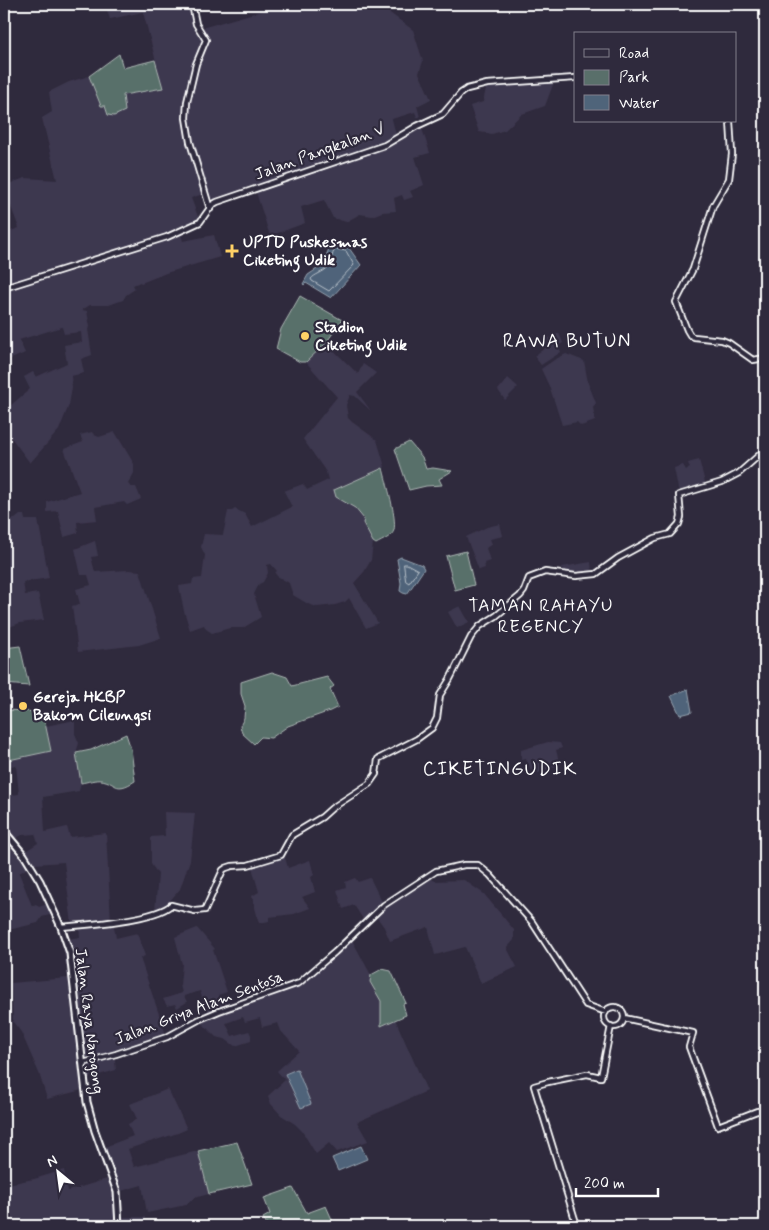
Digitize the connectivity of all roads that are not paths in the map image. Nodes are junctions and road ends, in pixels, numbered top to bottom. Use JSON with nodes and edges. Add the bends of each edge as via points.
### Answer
{"nodes":[{"id":1,"x":192,"y":4,"type":"edge"},
{"id":2,"x":574,"y":78,"type":"edge"},
{"id":3,"x":730,"y":122,"type":"edge"},
{"id":4,"x":210,"y":209,"type":"junction"},
{"id":5,"x":4,"y":288,"type":"edge"},
{"id":6,"x":765,"y":358,"type":"edge"},
{"id":7,"x":765,"y":450,"type":"edge"},
{"id":8,"x":4,"y":831,"type":"edge"},
{"id":9,"x":61,"y":927,"type":"junction"},
{"id":10,"x":606,"y":1012,"type":"junction"},
{"id":11,"x":624,"y":1018,"type":"junction"},
{"id":12,"x":612,"y":1026,"type":"junction"},
{"id":13,"x":82,"y":1063,"type":"junction"},
{"id":14,"x":765,"y":1111,"type":"edge"},
{"id":15,"x":119,"y":1226,"type":"edge"},
{"id":16,"x":577,"y":1226,"type":"edge"}],
"edges":[{"from":1,"to":4,"type":"street","via":[[196,24],[206,40],[196,64],[186,118]]},
{"from":2,"to":4,"type":"street","name":"Jalan Pangkalan V","via":[[488,84],[467,89],[443,114],[385,144],[217,202]]},
{"from":3,"to":6,"type":"street","via":[[732,154],[729,179],[713,206],[693,269],[676,302],[686,330],[694,337],[722,340],[752,360]]},
{"from":4,"to":5,"type":"street","name":"Jalan Pangkalan V","via":[[200,222],[167,237]]},
{"from":7,"to":9,"type":"street","via":[[739,473],[722,482],[679,495],[681,517],[670,534],[655,538],[596,574],[576,576],[545,572],[529,578],[524,591],[471,637],[440,695],[437,718],[432,728],[378,760],[376,774],[369,784],[288,838],[284,853],[269,860],[224,869],[207,908],[195,911],[171,905],[161,912],[143,916]]},
{"from":8,"to":9,"type":"main road","name":"Jalan Raya Narogong","via":[[48,894]]},
{"from":9,"to":13,"type":"main road","name":"Jalan Raya Narogong","via":[[73,971]]},
{"from":10,"to":11,"type":"street","via":[[610,1008],[618,1008],[624,1013]]},
{"from":10,"to":12,"type":"street","via":[[606,1021]]},
{"from":10,"to":13,"type":"street","name":"Jalan Griya Alam Sentosa","via":[[586,1005],[532,922],[480,866],[474,864],[436,871],[410,887],[384,905],[299,983],[219,1011],[167,1037]]},
{"from":11,"to":12,"type":"street","via":[[619,1025]]},
{"from":11,"to":14,"type":"street","via":[[693,1033],[690,1046],[718,1126]]},
{"from":12,"to":16,"type":"street","via":[[601,1077],[587,1074],[534,1085]]},
{"from":13,"to":15,"type":"main road","name":"Jalan Raya Narogong","via":[[92,1123],[117,1192]]}]}
